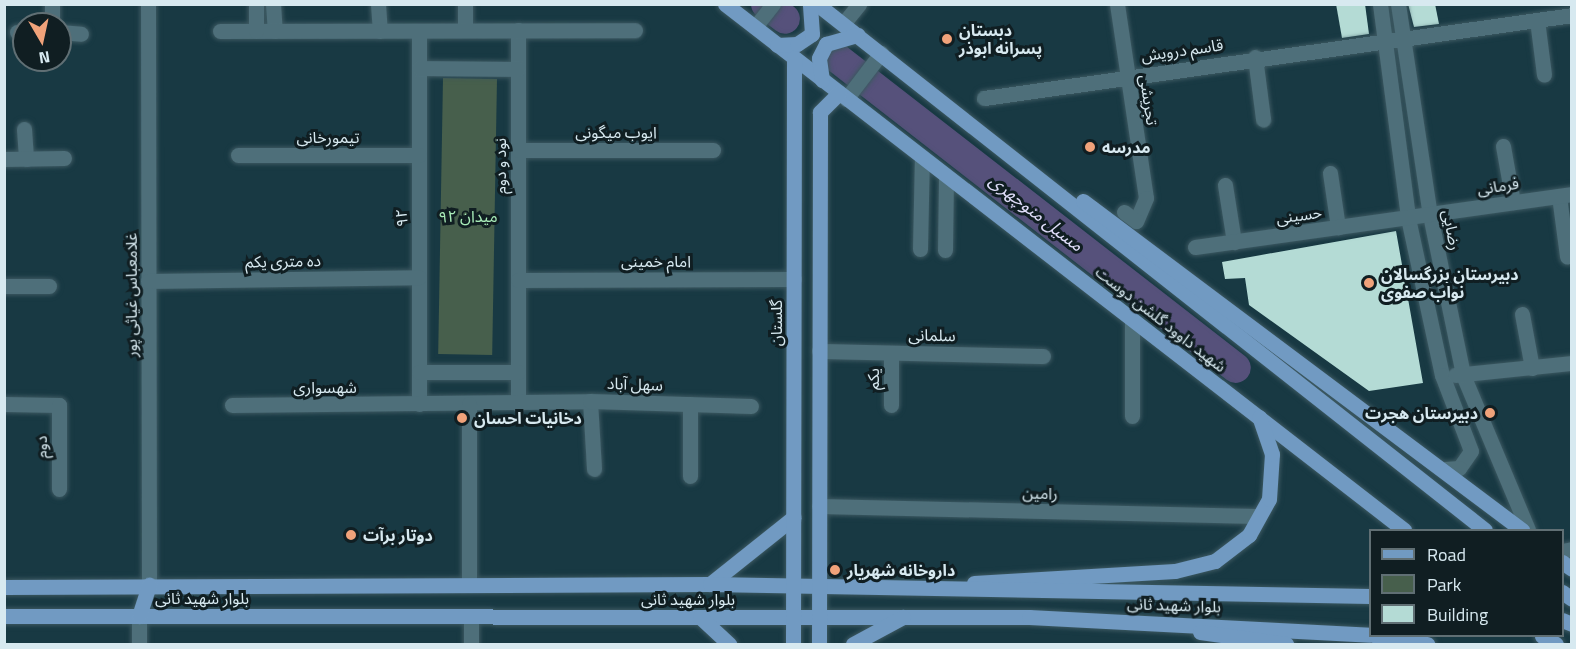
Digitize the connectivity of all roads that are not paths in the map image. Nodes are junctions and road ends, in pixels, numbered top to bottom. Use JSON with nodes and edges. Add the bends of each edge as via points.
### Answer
{"nodes":[{"id":1,"x":148,"y":4,"type":"edge"},
{"id":2,"x":256,"y":4,"type":"edge"},
{"id":3,"x":273,"y":4,"type":"edge"},
{"id":4,"x":378,"y":4,"type":"edge"},
{"id":5,"x":465,"y":4,"type":"edge"},
{"id":6,"x":725,"y":4,"type":"edge"},
{"id":7,"x":773,"y":4,"type":"edge"},
{"id":8,"x":810,"y":4,"type":"edge"},
{"id":9,"x":817,"y":4,"type":"edge"},
{"id":10,"x":859,"y":4,"type":"edge"},
{"id":11,"x":1117,"y":4,"type":"edge"},
{"id":12,"x":1380,"y":4,"type":"edge"},
{"id":13,"x":1398,"y":4,"type":"edge"},
{"id":14,"x":1572,"y":15,"type":"edge"},
{"id":15,"x":1537,"y":20,"type":"junction"},
{"id":16,"x":843,"y":24,"type":"junction"},
{"id":17,"x":754,"y":27,"type":"junction"},
{"id":18,"x":465,"y":30,"type":"junction"},
{"id":19,"x":518,"y":30,"type":"junction"},
{"id":20,"x":635,"y":30,"type":"dead end"},
{"id":21,"x":220,"y":31,"type":"dead end"},
{"id":22,"x":256,"y":31,"type":"junction"},
{"id":23,"x":275,"y":31,"type":"junction"},
{"id":24,"x":380,"y":31,"type":"junction"},
{"id":25,"x":418,"y":31,"type":"junction"},
{"id":26,"x":72,"y":33,"type":"edge"},
{"id":27,"x":81,"y":34,"type":"dead end"},
{"id":28,"x":858,"y":35,"type":"junction"},
{"id":29,"x":1403,"y":39,"type":"junction"},
{"id":30,"x":1385,"y":42,"type":"junction"},
{"id":31,"x":777,"y":45,"type":"junction"},
{"id":32,"x":881,"y":53,"type":"junction"},
{"id":33,"x":1255,"y":57,"type":"junction"},
{"id":34,"x":794,"y":58,"type":"junction"},
{"id":35,"x":419,"y":68,"type":"junction"},
{"id":36,"x":518,"y":69,"type":"junction"},
{"id":37,"x":1544,"y":75,"type":"dead end"},
{"id":38,"x":1128,"y":76,"type":"junction"},
{"id":39,"x":822,"y":80,"type":"junction"},
{"id":40,"x":842,"y":96,"type":"junction"},
{"id":41,"x":984,"y":98,"type":"dead end"},
{"id":42,"x":794,"y":100,"type":"junction"},
{"id":43,"x":946,"y":104,"type":"junction"},
{"id":44,"x":820,"y":112,"type":"junction"},
{"id":45,"x":1263,"y":119,"type":"dead end"},
{"id":46,"x":24,"y":129,"type":"dead end"},
{"id":47,"x":1503,"y":146,"type":"dead end"},
{"id":48,"x":518,"y":150,"type":"junction"},
{"id":49,"x":713,"y":150,"type":"dead end"},
{"id":50,"x":238,"y":155,"type":"dead end"},
{"id":51,"x":418,"y":155,"type":"junction"},
{"id":52,"x":921,"y":157,"type":"junction"},
{"id":53,"x":64,"y":158,"type":"dead end"},
{"id":54,"x":4,"y":159,"type":"edge"},
{"id":55,"x":26,"y":159,"type":"junction"},
{"id":56,"x":1330,"y":173,"type":"dead end"},
{"id":57,"x":946,"y":176,"type":"junction"},
{"id":58,"x":1226,"y":185,"type":"dead end"},
{"id":59,"x":1565,"y":195,"type":"edge"},
{"id":60,"x":1513,"y":202,"type":"junction"},
{"id":61,"x":1124,"y":212,"type":"dead end"},
{"id":62,"x":1430,"y":215,"type":"junction"},
{"id":63,"x":1408,"y":218,"type":"junction"},
{"id":64,"x":1338,"y":227,"type":"junction"},
{"id":65,"x":1234,"y":242,"type":"junction"},
{"id":66,"x":1195,"y":247,"type":"dead end"},
{"id":67,"x":920,"y":249,"type":"dead end"},
{"id":68,"x":945,"y":250,"type":"dead end"},
{"id":69,"x":1567,"y":256,"type":"dead end"},
{"id":70,"x":419,"y":278,"type":"junction"},
{"id":71,"x":794,"y":279,"type":"junction"},
{"id":72,"x":518,"y":280,"type":"junction"},
{"id":73,"x":148,"y":281,"type":"junction"},
{"id":74,"x":4,"y":286,"type":"edge"},
{"id":75,"x":50,"y":286,"type":"dead end"},
{"id":76,"x":1522,"y":314,"type":"dead end"},
{"id":77,"x":1132,"y":319,"type":"junction"},
{"id":78,"x":819,"y":351,"type":"junction"},
{"id":79,"x":891,"y":353,"type":"junction"},
{"id":80,"x":1043,"y":356,"type":"dead end"},
{"id":81,"x":1572,"y":363,"type":"edge"},
{"id":82,"x":1532,"y":368,"type":"junction"},
{"id":83,"x":419,"y":372,"type":"junction"},
{"id":84,"x":518,"y":372,"type":"junction"},
{"id":85,"x":1442,"y":375,"type":"junction"},
{"id":86,"x":1463,"y":375,"type":"junction"},
{"id":87,"x":590,"y":401,"type":"junction"},
{"id":88,"x":4,"y":404,"type":"edge"},
{"id":89,"x":419,"y":404,"type":"junction"},
{"id":90,"x":469,"y":404,"type":"junction"},
{"id":91,"x":518,"y":404,"type":"junction"},
{"id":92,"x":690,"y":404,"type":"junction"},
{"id":93,"x":232,"y":405,"type":"dead end"},
{"id":94,"x":891,"y":405,"type":"dead end"},
{"id":95,"x":751,"y":406,"type":"dead end"},
{"id":96,"x":1132,"y":416,"type":"dead end"},
{"id":97,"x":1259,"y":417,"type":"junction"},
{"id":98,"x":594,"y":469,"type":"dead end"},
{"id":99,"x":1445,"y":469,"type":"junction"},
{"id":100,"x":690,"y":476,"type":"dead end"},
{"id":101,"x":59,"y":489,"type":"dead end"},
{"id":102,"x":819,"y":506,"type":"junction"},
{"id":103,"x":1259,"y":516,"type":"junction"},
{"id":104,"x":794,"y":517,"type":"junction"},
{"id":105,"x":1401,"y":529,"type":"edge"},
{"id":106,"x":1483,"y":529,"type":"edge"},
{"id":107,"x":1520,"y":529,"type":"edge"},
{"id":108,"x":1527,"y":529,"type":"edge"},
{"id":109,"x":469,"y":583,"type":"junction"},
{"id":110,"x":710,"y":584,"type":"junction"},
{"id":111,"x":149,"y":585,"type":"junction"},
{"id":112,"x":4,"y":587,"type":"edge"},
{"id":113,"x":794,"y":587,"type":"junction"},
{"id":114,"x":819,"y":588,"type":"junction"},
{"id":115,"x":923,"y":590,"type":"junction"},
{"id":116,"x":1369,"y":596,"type":"edge"},
{"id":117,"x":4,"y":616,"type":"edge"},
{"id":118,"x":139,"y":616,"type":"junction"},
{"id":119,"x":471,"y":617,"type":"junction"},
{"id":120,"x":700,"y":617,"type":"junction"},
{"id":121,"x":793,"y":617,"type":"junction"},
{"id":122,"x":819,"y":617,"type":"junction"},
{"id":123,"x":904,"y":617,"type":"junction"},
{"id":124,"x":1126,"y":622,"type":"junction"},
{"id":125,"x":1369,"y":635,"type":"edge"},
{"id":126,"x":1382,"y":637,"type":"edge"},
{"id":127,"x":1421,"y":643,"type":"edge"},
{"id":128,"x":139,"y":645,"type":"edge"},
{"id":129,"x":471,"y":645,"type":"edge"},
{"id":130,"x":729,"y":645,"type":"edge"},
{"id":131,"x":793,"y":645,"type":"edge"},
{"id":132,"x":819,"y":645,"type":"edge"},
{"id":133,"x":853,"y":645,"type":"edge"},
{"id":134,"x":1286,"y":645,"type":"edge"}],
"edges":[{"from":1,"to":73,"type":"street","name":"غلامعباس غیاثی پور"},
{"from":2,"to":22,"type":"street"},
{"from":3,"to":23,"type":"street"},
{"from":4,"to":24,"type":"street"},
{"from":5,"to":18,"type":"street"},
{"from":6,"to":17,"type":"main road","name":"شهید داوود گلشن دوست"},
{"from":7,"to":17,"type":"street"},
{"from":8,"to":31,"type":"main road","via":[[812,34],[798,44]]},
{"from":9,"to":16,"type":"main road"},
{"from":10,"to":16,"type":"street"},
{"from":11,"to":38,"type":"street","name":"تجریشی"},
{"from":12,"to":30,"type":"street"},
{"from":13,"to":29,"type":"street","name":"رضایی"},
{"from":14,"to":15,"type":"street","name":"قاسم درویش"},
{"from":15,"to":29,"type":"street","name":"قاسم درویش"},
{"from":15,"to":37,"type":"street"},
{"from":16,"to":28,"type":"main road"},
{"from":17,"to":31,"type":"main road","name":"شهید داوود گلشن دوست"},
{"from":18,"to":19,"type":"street"},
{"from":18,"to":25,"type":"street"},
{"from":19,"to":20,"type":"street"},
{"from":19,"to":36,"type":"street","name":"نود و دوم"},
{"from":21,"to":22,"type":"street"},
{"from":22,"to":23,"type":"street"},
{"from":23,"to":24,"type":"street"},
{"from":24,"to":25,"type":"street"},
{"from":25,"to":35,"type":"street","name":"۹۲"},
{"from":26,"to":27,"type":"street"},
{"from":28,"to":32,"type":"main road"},
{"from":28,"to":39,"type":"main road","via":[[826,44],[819,58]]},
{"from":29,"to":30,"type":"street","name":"قاسم درویش"},
{"from":29,"to":62,"type":"street","name":"رضایی"},
{"from":30,"to":33,"type":"street","name":"قاسم درویش"},
{"from":30,"to":63,"type":"street"},
{"from":31,"to":34,"type":"main road","name":"شهید داوود گلشن دوست"},
{"from":32,"to":40,"type":"street"},
{"from":32,"to":43,"type":"main road"},
{"from":33,"to":38,"type":"street","name":"قاسم درویش"},
{"from":33,"to":45,"type":"street"},
{"from":34,"to":39,"type":"main road","name":"شهید داوود گلشن دوست"},
{"from":34,"to":42,"type":"main road","name":"گلستان"},
{"from":35,"to":36,"type":"street"},
{"from":35,"to":51,"type":"street","name":"۹۲"},
{"from":36,"to":48,"type":"street","name":"نود و دوم"},
{"from":38,"to":41,"type":"street","name":"قاسم درویش"},
{"from":38,"to":61,"type":"street","name":"تجریشی","via":[[1146,198],[1136,221]]},
{"from":39,"to":40,"type":"main road","name":"شهید داوود گلشن دوست"},
{"from":40,"to":44,"type":"main road"},
{"from":40,"to":52,"type":"main road","name":"شهید داوود گلشن دوست"},
{"from":42,"to":44,"type":"main road"},
{"from":42,"to":71,"type":"main road","name":"گلستان"},
{"from":43,"to":99,"type":"main road","via":[[1090,205]]},
{"from":43,"to":106,"type":"main road"},
{"from":44,"to":78,"type":"main road"},
{"from":46,"to":55,"type":"street"},
{"from":47,"to":60,"type":"street"},
{"from":48,"to":49,"type":"street","name":"ایوب میگونی"},
{"from":48,"to":72,"type":"street","name":"نود و دوم"},
{"from":50,"to":51,"type":"street","name":"تیمورخانی"},
{"from":51,"to":70,"type":"street","name":"۹۲"},
{"from":52,"to":57,"type":"main road","name":"شهید داوود گلشن دوست"},
{"from":52,"to":67,"type":"street"},
{"from":53,"to":55,"type":"street"},
{"from":54,"to":55,"type":"street"},
{"from":56,"to":64,"type":"street"},
{"from":57,"to":68,"type":"street"},
{"from":57,"to":77,"type":"main road","name":"شهید داوود گلشن دوست"},
{"from":58,"to":65,"type":"street"},
{"from":59,"to":60,"type":"street","name":"فرمانی"},
{"from":59,"to":69,"type":"street"},
{"from":60,"to":62,"type":"street","name":"فرمانی"},
{"from":62,"to":63,"type":"street","name":"فرمانی"},
{"from":62,"to":86,"type":"street","name":"رضایی"},
{"from":63,"to":64,"type":"street","name":"حسینی"},
{"from":63,"to":85,"type":"street"},
{"from":64,"to":65,"type":"street","name":"حسینی"},
{"from":65,"to":66,"type":"street","name":"حسینی"},
{"from":70,"to":73,"type":"street","name":"ده متری یکم"},
{"from":70,"to":83,"type":"street","name":"۹۲"},
{"from":71,"to":72,"type":"street","name":"امام خمینی"},
{"from":71,"to":104,"type":"main road","name":"گلستان"},
{"from":72,"to":84,"type":"street","name":"نود و دوم"},
{"from":73,"to":111,"type":"street","name":"غلامعباس غیاثی پور"},
{"from":74,"to":75,"type":"street"},
{"from":76,"to":82,"type":"street"},
{"from":77,"to":96,"type":"street"},
{"from":77,"to":97,"type":"main road","name":"شهید داوود گلشن دوست"},
{"from":78,"to":79,"type":"street","name":"سلمانی"},
{"from":78,"to":102,"type":"main road"},
{"from":79,"to":80,"type":"street","name":"سلمانی"},
{"from":79,"to":94,"type":"street","name":"یکم"},
{"from":81,"to":82,"type":"street"},
{"from":82,"to":86,"type":"street"},
{"from":83,"to":84,"type":"street"},
{"from":83,"to":89,"type":"street","name":"۹۲"},
{"from":84,"to":91,"type":"street","name":"نود و دوم"},
{"from":85,"to":86,"type":"street"},
{"from":85,"to":99,"type":"street","via":[[1462,418],[1471,451],[1459,468]]},
{"from":86,"to":108,"type":"street","name":"رضایی"},
{"from":87,"to":91,"type":"street","name":"سهل آباد"},
{"from":87,"to":92,"type":"street","name":"سهل آباد"},
{"from":87,"to":98,"type":"street"},
{"from":88,"to":101,"type":"street","name":"دوم","via":[[59,405]]},
{"from":89,"to":90,"type":"street","name":"شهسواری"},
{"from":89,"to":93,"type":"street","name":"شهسواری"},
{"from":90,"to":91,"type":"street","name":"سهل آباد"},
{"from":90,"to":109,"type":"street"},
{"from":92,"to":95,"type":"street","name":"سهل آباد"},
{"from":92,"to":100,"type":"street"},
{"from":97,"to":103,"type":"main road","via":[[1272,454],[1269,499]]},
{"from":97,"to":105,"type":"main road","name":"شهید داوود گلشن دوست"},
{"from":99,"to":107,"type":"main road"},
{"from":102,"to":103,"type":"street","name":"رامین"},
{"from":102,"to":114,"type":"main road"},
{"from":103,"to":115,"type":"main road","via":[[1249,534],[1215,561],[1175,571],[1015,578]]},
{"from":104,"to":110,"type":"main road"},
{"from":104,"to":113,"type":"main road","name":"گلستان"},
{"from":109,"to":110,"type":"main road","name":"بلوار شهید ثانی"},
{"from":109,"to":111,"type":"main road","name":"بلوار شهید ثانی"},
{"from":110,"to":113,"type":"main road","name":"بلوار شهید ثانی"},
{"from":111,"to":112,"type":"main road","name":"بلوار شهید ثانی"},
{"from":111,"to":118,"type":"main road"},
{"from":113,"to":114,"type":"main road","name":"بلوار شهید ثانی"},
{"from":113,"to":121,"type":"main road","name":"گلستان"},
{"from":114,"to":115,"type":"main road","name":"بلوار شهید ثانی"},
{"from":114,"to":122,"type":"main road"},
{"from":115,"to":116,"type":"main road","name":"بلوار شهید ثانی"},
{"from":117,"to":118,"type":"main road","name":"بلوار شهید ثانی"},
{"from":118,"to":119,"type":"main road","name":"بلوار شهید ثانی"},
{"from":118,"to":128,"type":"street"},
{"from":119,"to":120,"type":"main road","name":"بلوار شهید ثانی"},
{"from":119,"to":129,"type":"street"},
{"from":120,"to":121,"type":"main road","name":"بلوار شهید ثانی"},
{"from":120,"to":130,"type":"main road"},
{"from":121,"to":122,"type":"main road","name":"بلوار شهید ثانی"},
{"from":121,"to":131,"type":"main road"},
{"from":122,"to":123,"type":"main road","name":"بلوار شهید ثانی"},
{"from":122,"to":132,"type":"main road"},
{"from":123,"to":124,"type":"main road","name":"بلوار شهید ثانی"},
{"from":123,"to":133,"type":"main road"},
{"from":124,"to":125,"type":"main road","name":"بلوار شهید ثانی"},
{"from":124,"to":134,"type":"main road"},
{"from":126,"to":127,"type":"main road"}]}
